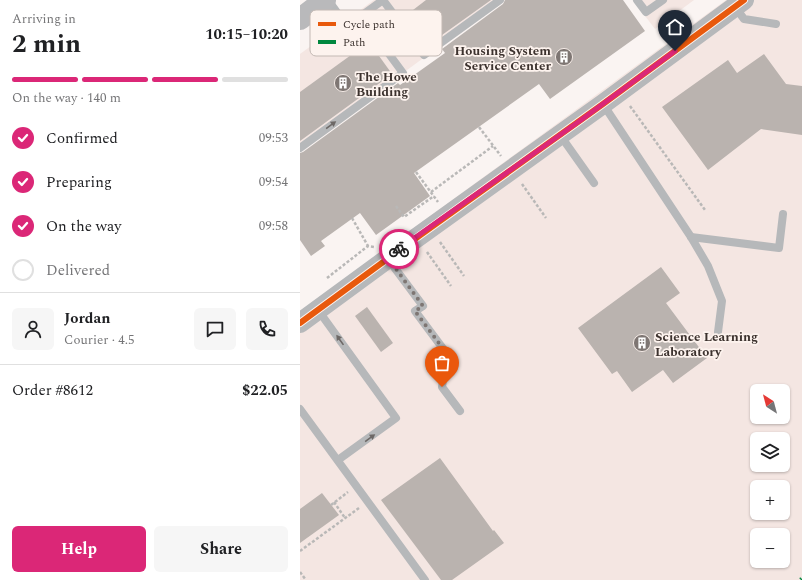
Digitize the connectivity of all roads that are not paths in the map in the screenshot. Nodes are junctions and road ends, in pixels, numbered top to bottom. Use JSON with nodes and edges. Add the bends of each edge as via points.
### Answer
{"nodes":[{"id":1,"x":325,"y":0,"type":"edge"},
{"id":2,"x":328,"y":0,"type":"edge"},
{"id":3,"x":383,"y":0,"type":"edge"},
{"id":4,"x":500,"y":0,"type":"edge"},
{"id":5,"x":637,"y":0,"type":"edge"},
{"id":6,"x":662,"y":0,"type":"edge"},
{"id":7,"x":739,"y":3,"type":"edge"},
{"id":8,"x":312,"y":10,"type":"edge"},
{"id":9,"x":335,"y":10,"type":"edge"},
{"id":10,"x":369,"y":10,"type":"edge"},
{"id":11,"x":390,"y":10,"type":"edge"},
{"id":12,"x":310,"y":11,"type":"edge"},
{"id":13,"x":300,"y":19,"type":"edge"},
{"id":14,"x":776,"y":24,"type":"dead end"},
{"id":15,"x":442,"y":42,"type":"edge"},
{"id":16,"x":390,"y":56,"type":"edge"},
{"id":17,"x":602,"y":104,"type":"junction"},
{"id":18,"x":560,"y":135,"type":"junction"},
{"id":19,"x":300,"y":148,"type":"edge"},
{"id":20,"x":594,"y":183,"type":"dead end"},
{"id":21,"x":783,"y":214,"type":"dead end"},
{"id":22,"x":691,"y":237,"type":"junction"},
{"id":23,"x":384,"y":253,"type":"junction"},
{"id":24,"x":318,"y":310,"type":"junction"},
{"id":25,"x":300,"y":323,"type":"edge"},
{"id":26,"x":718,"y":332,"type":"dead end"},
{"id":27,"x":300,"y":409,"type":"edge"},
{"id":28,"x":460,"y":411,"type":"dead end"},
{"id":29,"x":338,"y":460,"type":"junction"},
{"id":30,"x":425,"y":580,"type":"edge"}],
"edges":[{"from":1,"to":8,"type":"main road"},
{"from":2,"to":9,"type":"lane"},
{"from":10,"to":3,"type":"lane","one_way":true},
{"from":3,"to":11,"type":"lane"},
{"from":4,"to":15,"type":"lane"},
{"from":5,"to":6,"type":"lane","via":[[646,12]]},
{"from":7,"to":14,"type":"lane","via":[[744,19]]},
{"from":7,"to":17,"type":"street"},
{"from":12,"to":13,"type":"main road"},
{"from":19,"to":16,"type":"lane","one_way":true,"via":[[403,73]]},
{"from":17,"to":18,"type":"street"},
{"from":17,"to":22,"type":"lane"},
{"from":18,"to":20,"type":"lane"},
{"from":18,"to":23,"type":"street"},
{"from":21,"to":22,"type":"lane","via":[[779,248]]},
{"from":22,"to":26,"type":"lane","via":[[708,266],[722,301]]},
{"from":23,"to":24,"type":"street"},
{"from":23,"to":28,"type":"lane","via":[[423,306],[415,311],[447,354],[442,387]]},
{"from":24,"to":25,"type":"street"},
{"from":29,"to":24,"type":"lane","one_way":true,"via":[[396,418]]},
{"from":27,"to":29,"type":"lane"},
{"from":29,"to":30,"type":"lane"}]}
